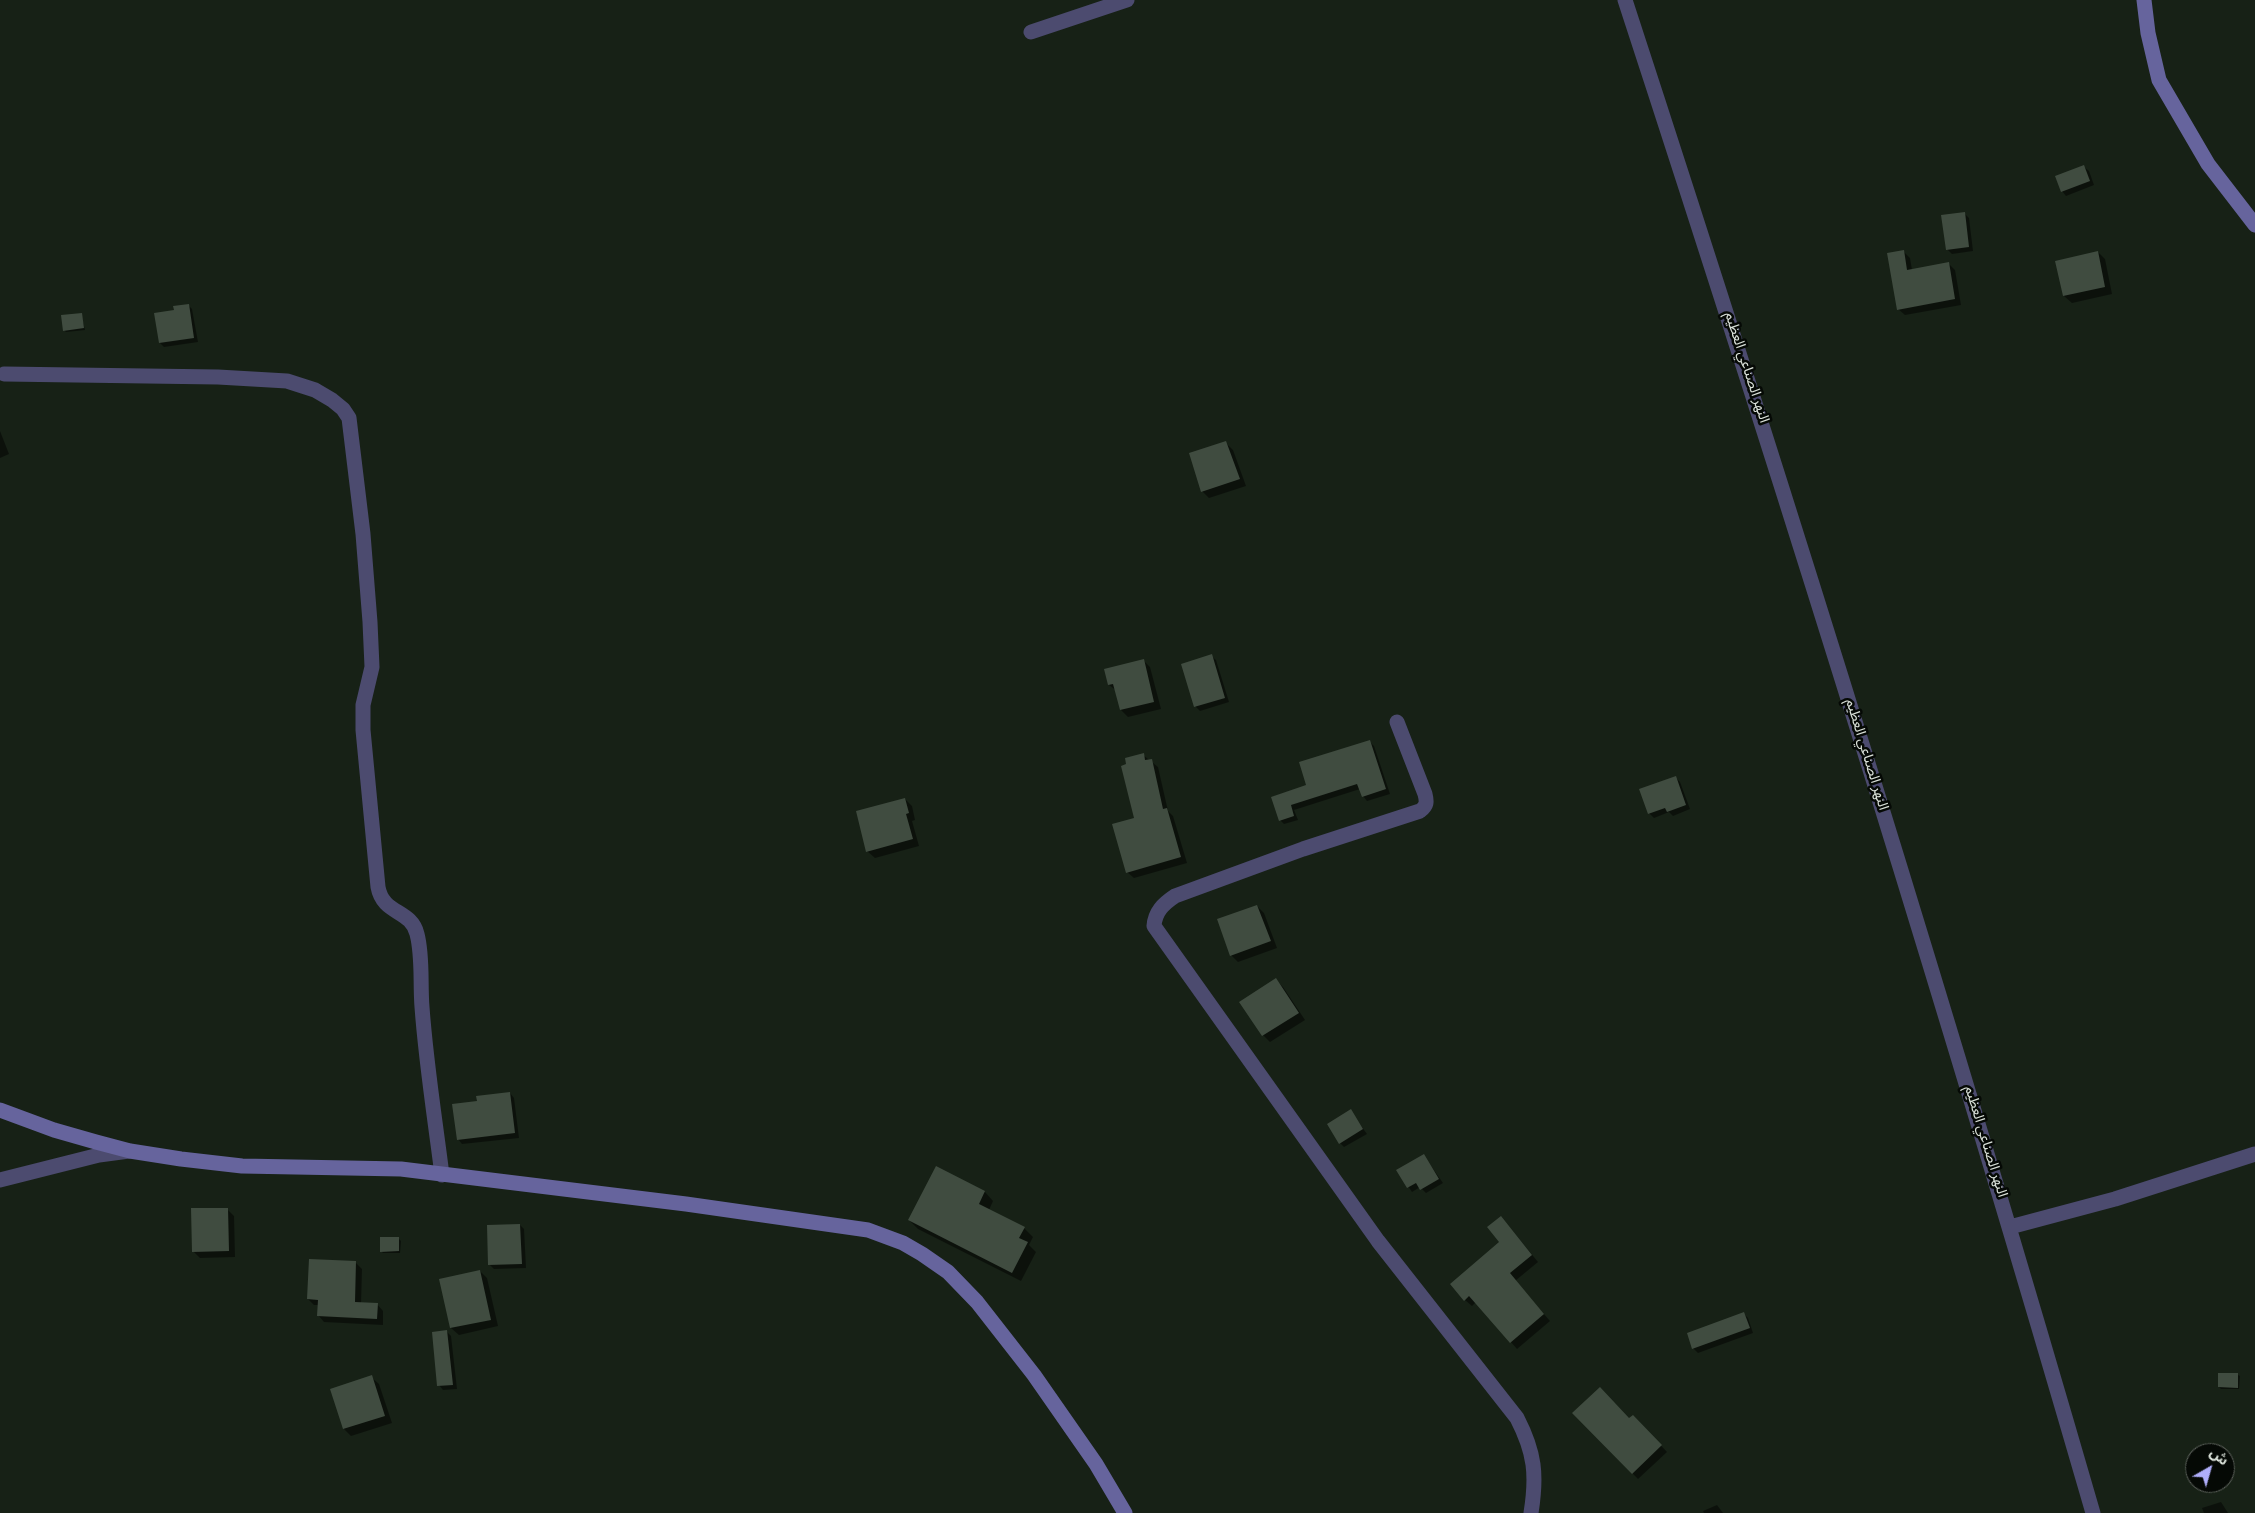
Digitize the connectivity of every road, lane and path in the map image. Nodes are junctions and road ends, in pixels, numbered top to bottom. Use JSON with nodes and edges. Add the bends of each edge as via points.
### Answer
{"nodes":[{"id":1,"x":1127,"y":0,"type":"edge"},
{"id":2,"x":1625,"y":0,"type":"edge"},
{"id":3,"x":2144,"y":0,"type":"edge"},
{"id":4,"x":1031,"y":32,"type":"dead end"},
{"id":5,"x":2255,"y":225,"type":"edge"},
{"id":6,"x":4,"y":374,"type":"dead end"},
{"id":7,"x":1397,"y":722,"type":"dead end"},
{"id":8,"x":0,"y":1110,"type":"edge"},
{"id":9,"x":130,"y":1150,"type":"junction"},
{"id":10,"x":2255,"y":1154,"type":"edge"},
{"id":11,"x":442,"y":1175,"type":"junction"},
{"id":12,"x":0,"y":1180,"type":"edge"},
{"id":13,"x":2010,"y":1228,"type":"junction"},
{"id":14,"x":1125,"y":1513,"type":"edge"},
{"id":15,"x":1531,"y":1513,"type":"edge"},
{"id":16,"x":2092,"y":1513,"type":"edge"}],
"edges":[{"from":1,"to":4,"type":"street"},
{"from":2,"to":13,"type":"street","name":"النهر الصناعي العظيم","via":[[1757,404]]},
{"from":3,"to":5,"type":"street","via":[[2159,80],[2208,164]]},
{"from":6,"to":11,"type":"street","via":[[287,381],[315,390],[332,400],[348,418],[370,622],[372,667],[363,705],[363,730],[378,887],[384,903],[406,916],[415,926],[418,938],[422,1007]]},
{"from":7,"to":15,"type":"street","via":[[1425,794],[1425,807],[1175,896],[1160,908],[1154,926],[1378,1241],[1517,1418],[1528,1438],[1532,1457],[1536,1485]]},
{"from":8,"to":9,"type":"street","via":[[54,1130]]},
{"from":9,"to":11,"type":"street","via":[[242,1166],[401,1169]]},
{"from":9,"to":12,"type":"street"},
{"from":10,"to":13,"type":"street"},
{"from":11,"to":14,"type":"street","via":[[824,1223],[868,1230],[903,1242],[948,1272],[977,1302],[1034,1375],[1096,1464]]},
{"from":13,"to":16,"type":"street","name":"النهر الصناعي العظيم"}]}
